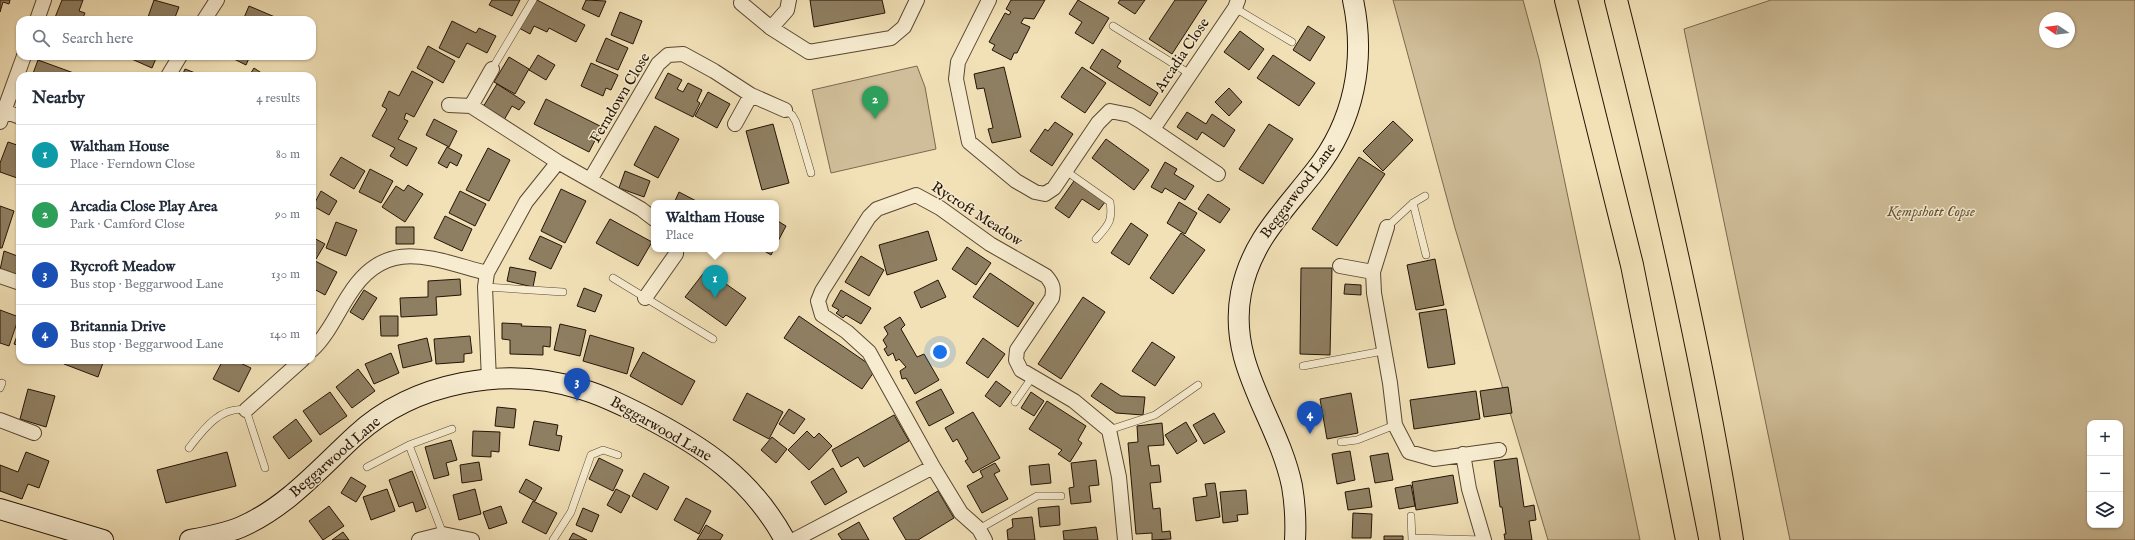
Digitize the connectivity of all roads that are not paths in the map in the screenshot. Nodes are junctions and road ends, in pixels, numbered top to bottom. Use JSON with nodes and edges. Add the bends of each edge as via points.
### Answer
{"nodes":[{"id":1,"x":44,"y":0,"type":"edge"},
{"id":2,"x":217,"y":0,"type":"edge"},
{"id":3,"x":533,"y":0,"type":"edge"},
{"id":4,"x":789,"y":0,"type":"edge"},
{"id":5,"x":917,"y":0,"type":"edge"},
{"id":6,"x":989,"y":0,"type":"edge"},
{"id":7,"x":1353,"y":0,"type":"edge"},
{"id":8,"x":1566,"y":0,"type":"edge"},
{"id":9,"x":1616,"y":0,"type":"edge"},
{"id":10,"x":741,"y":3,"type":"dead end"},
{"id":11,"x":1237,"y":4,"type":"edge"},
{"id":12,"x":38,"y":16,"type":"edge"},
{"id":13,"x":207,"y":16,"type":"edge"},
{"id":14,"x":1113,"y":26,"type":"dead end"},
{"id":15,"x":771,"y":28,"type":"junction"},
{"id":16,"x":1292,"y":42,"type":"dead end"},
{"id":17,"x":23,"y":60,"type":"edge"},
{"id":18,"x":178,"y":60,"type":"edge"},
{"id":19,"x":492,"y":69,"type":"joint"},
{"id":20,"x":18,"y":72,"type":"edge"},
{"id":21,"x":170,"y":72,"type":"edge"},
{"id":22,"x":1190,"y":74,"type":"junction"},
{"id":23,"x":16,"y":78,"type":"edge"},
{"id":24,"x":751,"y":95,"type":"junction"},
{"id":25,"x":449,"y":105,"type":"dead end"},
{"id":26,"x":471,"y":106,"type":"junction"},
{"id":27,"x":785,"y":110,"type":"joint"},
{"id":28,"x":2,"y":116,"type":"edge"},
{"id":29,"x":16,"y":117,"type":"edge"},
{"id":30,"x":735,"y":124,"type":"dead end"},
{"id":31,"x":1153,"y":129,"type":"junction"},
{"id":32,"x":558,"y":162,"type":"junction"},
{"id":33,"x":1066,"y":171,"type":"junction"},
{"id":34,"x":811,"y":173,"type":"dead end"},
{"id":35,"x":1218,"y":174,"type":"dead end"},
{"id":36,"x":590,"y":180,"type":"junction"},
{"id":37,"x":1425,"y":196,"type":"dead end"},
{"id":38,"x":1412,"y":203,"type":"junction"},
{"id":39,"x":651,"y":217,"type":"edge"},
{"id":40,"x":1387,"y":227,"type":"joint"},
{"id":41,"x":1096,"y":239,"type":"dead end"},
{"id":42,"x":676,"y":252,"type":"edge"},
{"id":43,"x":1426,"y":255,"type":"dead end"},
{"id":44,"x":1340,"y":266,"type":"dead end"},
{"id":45,"x":1373,"y":272,"type":"junction"},
{"id":46,"x":487,"y":273,"type":"junction"},
{"id":47,"x":0,"y":276,"type":"edge"},
{"id":48,"x":613,"y":278,"type":"dead end"},
{"id":49,"x":16,"y":282,"type":"edge"},
{"id":50,"x":485,"y":287,"type":"junction"},
{"id":51,"x":563,"y":292,"type":"dead end"},
{"id":52,"x":645,"y":298,"type":"junction"},
{"id":53,"x":712,"y":339,"type":"dead end"},
{"id":54,"x":316,"y":345,"type":"edge"},
{"id":55,"x":1383,"y":351,"type":"junction"},
{"id":56,"x":291,"y":364,"type":"edge"},
{"id":57,"x":1303,"y":366,"type":"dead end"},
{"id":58,"x":1033,"y":376,"type":"junction"},
{"id":59,"x":489,"y":380,"type":"junction"},
{"id":60,"x":1198,"y":385,"type":"dead end"},
{"id":61,"x":1015,"y":402,"type":"dead end"},
{"id":62,"x":246,"y":410,"type":"junction"},
{"id":63,"x":0,"y":420,"type":"edge"},
{"id":64,"x":1395,"y":425,"type":"junction"},
{"id":65,"x":452,"y":429,"type":"dead end"},
{"id":66,"x":1109,"y":430,"type":"junction"},
{"id":67,"x":34,"y":433,"type":"dead end"},
{"id":68,"x":1341,"y":442,"type":"dead end"},
{"id":69,"x":409,"y":444,"type":"junction"},
{"id":70,"x":189,"y":448,"type":"dead end"},
{"id":71,"x":1499,"y":450,"type":"dead end"},
{"id":72,"x":1463,"y":454,"type":"junction"},
{"id":73,"x":618,"y":455,"type":"dead end"},
{"id":74,"x":367,"y":467,"type":"dead end"},
{"id":75,"x":932,"y":467,"type":"junction"},
{"id":76,"x":265,"y":468,"type":"dead end"},
{"id":77,"x":1061,"y":496,"type":"dead end"},
{"id":78,"x":0,"y":509,"type":"edge"},
{"id":79,"x":1411,"y":516,"type":"dead end"},
{"id":80,"x":443,"y":534,"type":"junction"},
{"id":81,"x":982,"y":535,"type":"edge"},
{"id":82,"x":228,"y":536,"type":"edge"},
{"id":83,"x":1412,"y":539,"type":"edge"},
{"id":84,"x":103,"y":540,"type":"edge"},
{"id":85,"x":190,"y":540,"type":"edge"},
{"id":86,"x":422,"y":540,"type":"edge"},
{"id":87,"x":472,"y":540,"type":"edge"},
{"id":88,"x":553,"y":540,"type":"edge"},
{"id":89,"x":785,"y":540,"type":"edge"},
{"id":90,"x":794,"y":540,"type":"edge"},
{"id":91,"x":1125,"y":540,"type":"edge"},
{"id":92,"x":1295,"y":540,"type":"edge"},
{"id":93,"x":1484,"y":540,"type":"edge"},
{"id":94,"x":1687,"y":540,"type":"edge"},
{"id":95,"x":1732,"y":540,"type":"edge"}],
"edges":[{"from":1,"to":12,"type":"street"},
{"from":2,"to":13,"type":"street"},
{"from":3,"to":19,"type":"lane"},
{"from":4,"to":15,"type":"street","via":[[787,10]]},
{"from":5,"to":15,"type":"street","via":[[904,27],[891,38],[809,52]]},
{"from":6,"to":33,"type":"street","via":[[958,62],[956,79],[969,142],[1016,181],[1035,192],[1045,194],[1054,188]]},
{"from":7,"to":92,"type":"street","name":"Beggarwood Lane","via":[[1358,56],[1355,83],[1346,118],[1328,154],[1280,212],[1260,241],[1245,276],[1241,294],[1239,323],[1243,356],[1292,486]]},
{"from":8,"to":94,"type":"highway","via":[[1632,265]]},
{"from":9,"to":95,"type":"highway","via":[[1655,156],[1717,445]]},
{"from":10,"to":15,"type":"street"},
{"from":11,"to":16,"type":"lane"},
{"from":11,"to":22,"type":"street","name":"Arcadia Close"},
{"from":14,"to":22,"type":"lane"},
{"from":17,"to":20,"type":"street"},
{"from":18,"to":21,"type":"street"},
{"from":19,"to":26,"type":"street"},
{"from":22,"to":31,"type":"street","name":"Arcadia Close"},
{"from":23,"to":28,"type":"street"},
{"from":24,"to":27,"type":"street","name":"Ferndown Close"},
{"from":24,"to":30,"type":"street"},
{"from":24,"to":36,"type":"street","name":"Ferndown Close","via":[[683,54],[668,55],[658,64]]},
{"from":25,"to":26,"type":"street"},
{"from":26,"to":32,"type":"street"},
{"from":27,"to":34,"type":"lane","via":[[796,122]]},
{"from":28,"to":29,"type":"street"},
{"from":31,"to":33,"type":"street","via":[[1130,115],[1110,111],[1098,123]]},
{"from":31,"to":35,"type":"street"},
{"from":32,"to":36,"type":"street"},
{"from":32,"to":46,"type":"street","via":[[526,202]]},
{"from":33,"to":41,"type":"lane","via":[[1110,202],[1110,222]]},
{"from":36,"to":39,"type":"street"},
{"from":37,"to":38,"type":"lane"},
{"from":38,"to":40,"type":"lane"},
{"from":38,"to":43,"type":"lane"},
{"from":40,"to":45,"type":"street"},
{"from":42,"to":52,"type":"street"},
{"from":44,"to":45,"type":"street"},
{"from":45,"to":55,"type":"street"},
{"from":46,"to":50,"type":"street"},
{"from":46,"to":54,"type":"street","via":[[412,255],[396,257],[378,264],[361,276],[334,321]]},
{"from":47,"to":49,"type":"street"},
{"from":48,"to":52,"type":"lane"},
{"from":50,"to":51,"type":"lane"},
{"from":50,"to":59,"type":"street"},
{"from":52,"to":53,"type":"lane"},
{"from":55,"to":57,"type":"lane"},
{"from":55,"to":64,"type":"street"},
{"from":56,"to":62,"type":"street"},
{"from":58,"to":61,"type":"lane"},
{"from":58,"to":66,"type":"street","name":"Rycroft Meadow","via":[[1074,401]]},
{"from":58,"to":75,"type":"street","name":"Rycroft Meadow","via":[[1021,370],[1016,360],[1017,350],[1052,298],[1054,289],[1046,276],[990,244],[962,222],[916,195],[877,209],[869,217],[818,301],[822,315],[847,332],[869,352]]},
{"from":59,"to":82,"type":"street","name":"Beggarwood Lane","via":[[448,386],[406,402],[375,420],[288,498]]},
{"from":59,"to":89,"type":"street","name":"Beggarwood Lane","via":[[545,380],[580,388],[656,423],[735,474],[762,503]]},
{"from":60,"to":66,"type":"lane","via":[[1155,415]]},
{"from":62,"to":70,"type":"lane","via":[[222,413],[203,429]]},
{"from":62,"to":76,"type":"lane"},
{"from":63,"to":67,"type":"street"},
{"from":64,"to":68,"type":"lane","via":[[1357,440]]},
{"from":64,"to":72,"type":"street","via":[[1409,452],[1434,459]]},
{"from":65,"to":69,"type":"lane"},
{"from":66,"to":91,"type":"street","via":[[1120,477]]},
{"from":69,"to":74,"type":"lane"},
{"from":69,"to":80,"type":"lane"},
{"from":71,"to":72,"type":"street"},
{"from":72,"to":93,"type":"street"},
{"from":73,"to":88,"type":"lane","via":[[603,450],[591,455],[571,512]]},
{"from":75,"to":81,"type":"street","name":"Rycroft Meadow","via":[[961,513]]},
{"from":75,"to":90,"type":"street"},
{"from":77,"to":81,"type":"lane","via":[[1037,496]]},
{"from":78,"to":84,"type":"street"},
{"from":79,"to":83,"type":"lane"},
{"from":80,"to":86,"type":"street"},
{"from":80,"to":87,"type":"street"},
{"from":82,"to":85,"type":"street","name":"Beggarwood Lane"},
{"from":83,"to":93,"type":"lane"}]}
